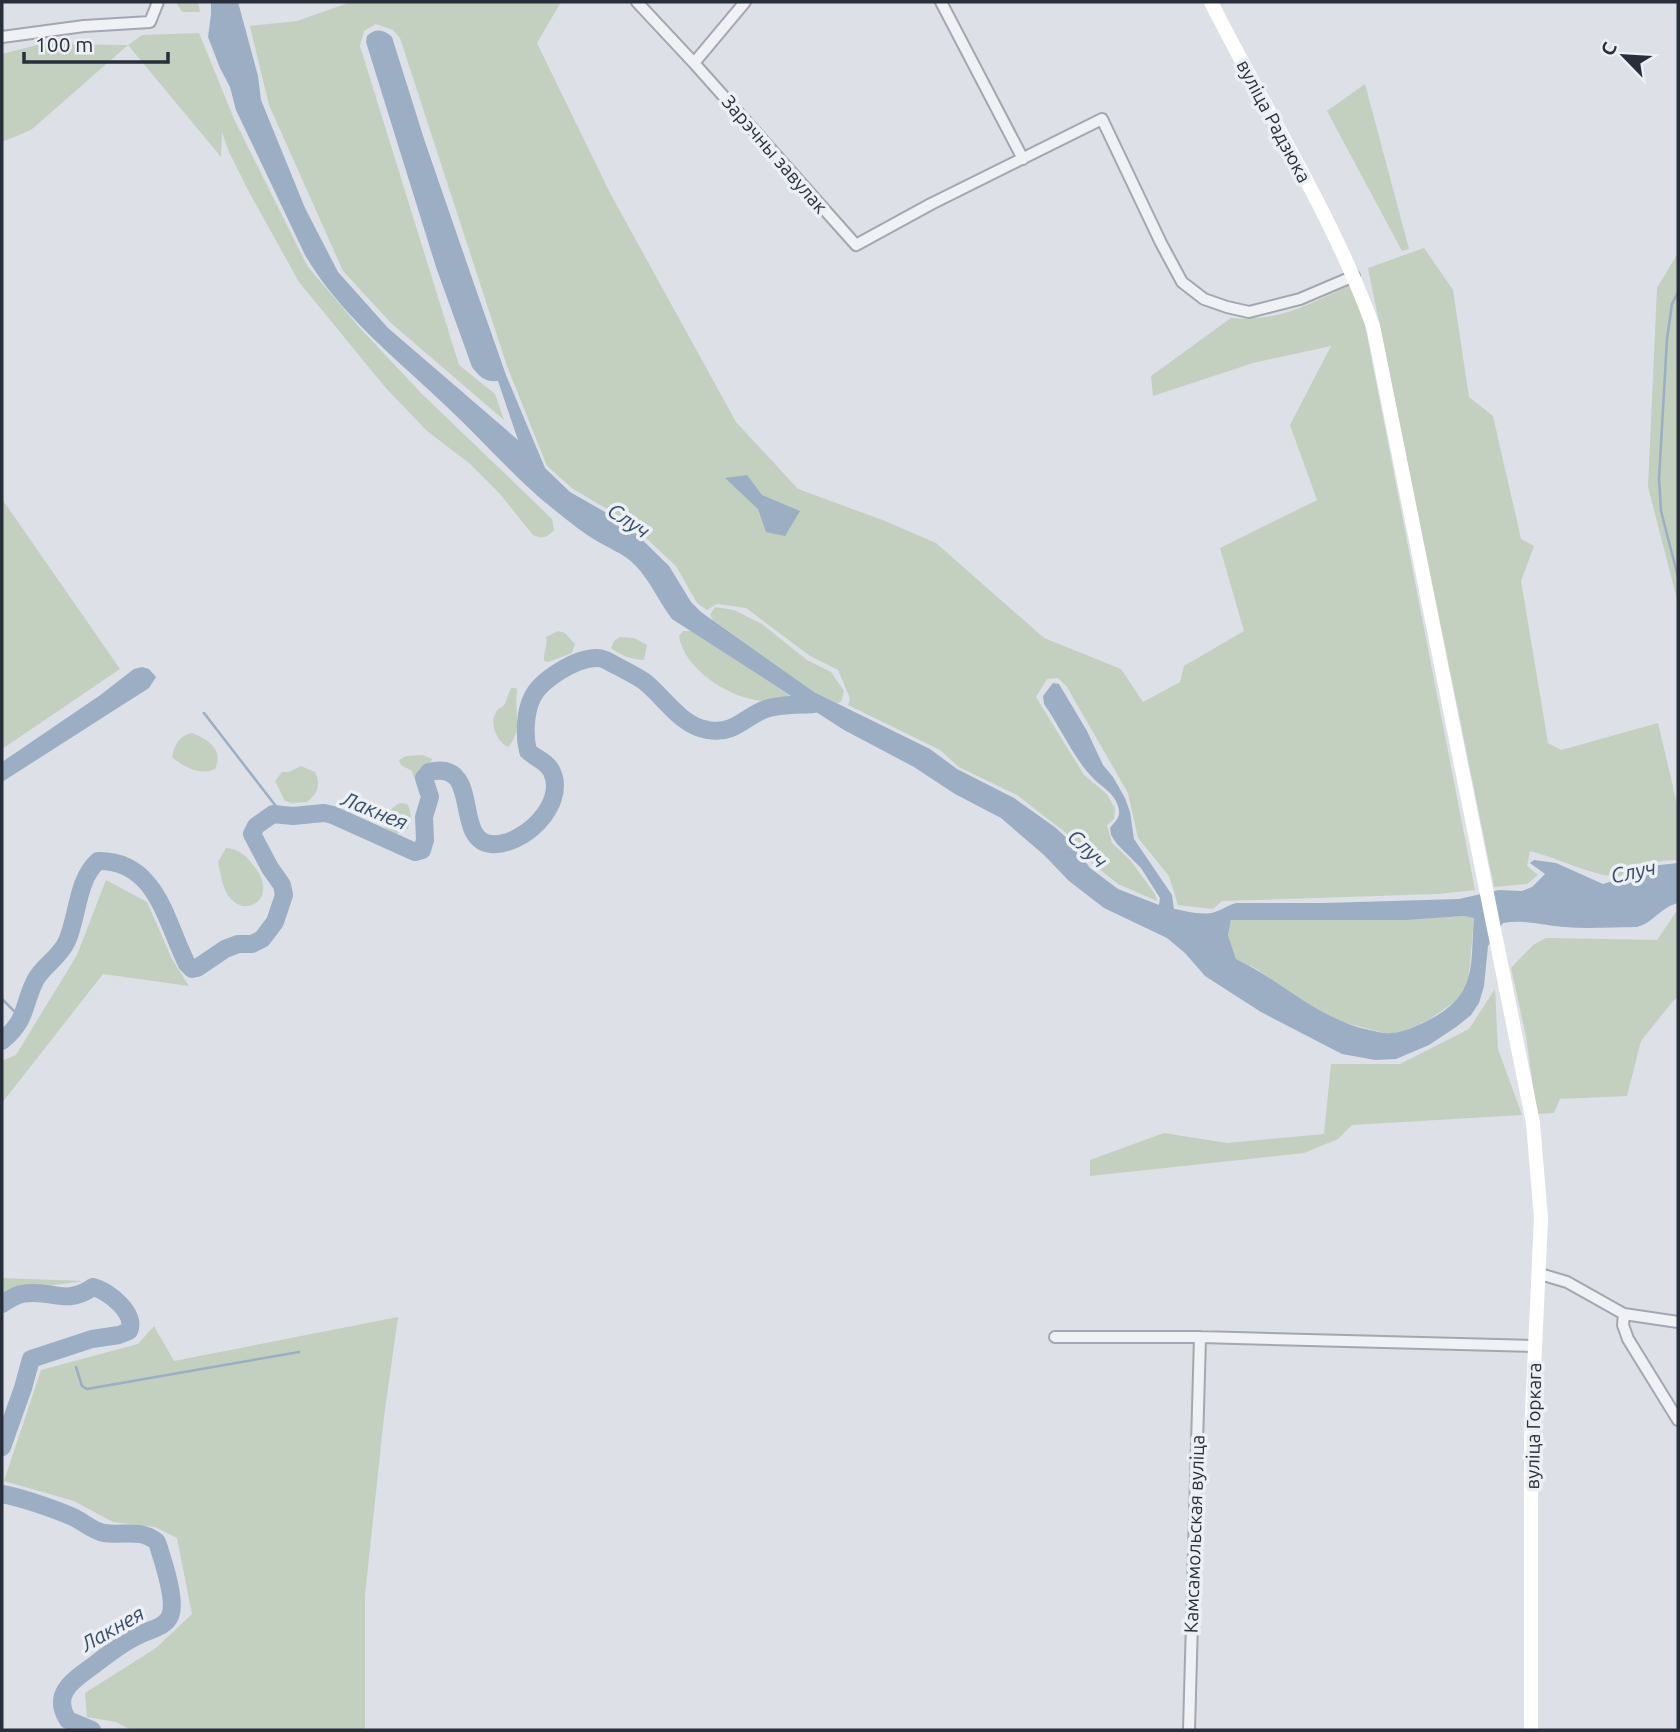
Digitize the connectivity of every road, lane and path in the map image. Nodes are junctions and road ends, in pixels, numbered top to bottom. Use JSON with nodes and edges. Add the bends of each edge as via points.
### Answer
{"nodes":[{"id":1,"x":158,"y":2,"type":"edge"},
{"id":2,"x":637,"y":2,"type":"edge"},
{"id":3,"x":746,"y":2,"type":"edge"},
{"id":4,"x":941,"y":2,"type":"edge"},
{"id":5,"x":1211,"y":2,"type":"edge"},
{"id":6,"x":2,"y":37,"type":"edge"},
{"id":7,"x":694,"y":62,"type":"junction"},
{"id":8,"x":1023,"y":159,"type":"junction"},
{"id":9,"x":1354,"y":276,"type":"junction"},
{"id":10,"x":1476,"y":842,"type":"joint"},
{"id":11,"x":1540,"y":1274,"type":"junction"},
{"id":12,"x":1624,"y":1314,"type":"junction"},
{"id":13,"x":1678,"y":1322,"type":"edge"},
{"id":14,"x":1055,"y":1336,"type":"dead end"},
{"id":15,"x":1200,"y":1337,"type":"junction"},
{"id":16,"x":1534,"y":1346,"type":"junction"},
{"id":17,"x":1678,"y":1420,"type":"edge"},
{"id":18,"x":1189,"y":1730,"type":"edge"},
{"id":19,"x":1531,"y":1730,"type":"edge"}],
"edges":[{"from":1,"to":6,"type":"street","via":[[150,22]]},
{"from":2,"to":7,"type":"street","name":"Зарэчны завулак"},
{"from":3,"to":7,"type":"street"},
{"from":4,"to":8,"type":"street"},
{"from":5,"to":9,"type":"main road","name":"вуліца Радзюка"},
{"from":7,"to":8,"type":"street","name":"Зарэчны завулак","via":[[856,245]]},
{"from":8,"to":9,"type":"street","via":[[1102,119],[1182,282],[1204,299],[1249,312],[1300,299]]},
{"from":9,"to":10,"type":"main road","name":"вуліца Радзюка","via":[[1373,326]]},
{"from":10,"to":11,"type":"main road","name":"вуліца Горкага","via":[[1533,1123],[1541,1218]]},
{"from":11,"to":12,"type":"street","via":[[1567,1282]]},
{"from":11,"to":16,"type":"main road","name":"вуліца Горкага"},
{"from":12,"to":13,"type":"street"},
{"from":12,"to":17,"type":"street","via":[[1628,1339]]},
{"from":14,"to":15,"type":"street"},
{"from":15,"to":16,"type":"street"},
{"from":15,"to":18,"type":"street","name":"Камсамольская вуліца"},
{"from":16,"to":19,"type":"main road","name":"вуліца Горкага"}]}
